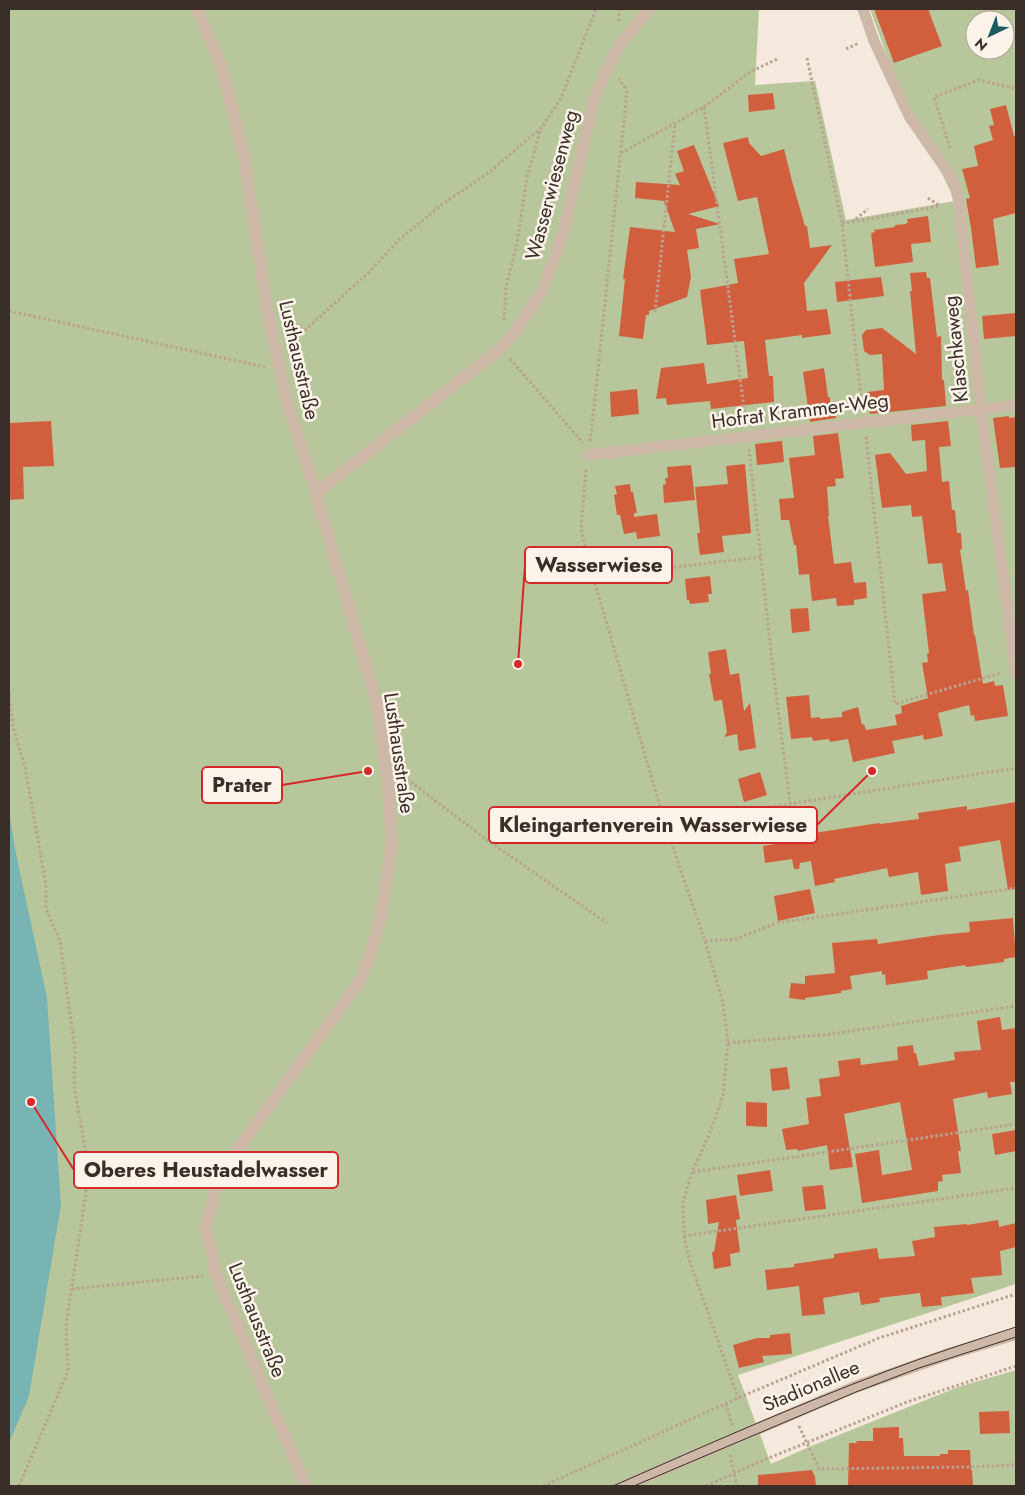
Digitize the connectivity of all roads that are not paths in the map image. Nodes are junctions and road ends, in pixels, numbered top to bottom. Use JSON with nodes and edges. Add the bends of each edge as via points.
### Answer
{"nodes":[{"id":1,"x":197,"y":9,"type":"edge"},
{"id":2,"x":650,"y":9,"type":"edge"},
{"id":3,"x":863,"y":9,"type":"edge"},
{"id":4,"x":1016,"y":405,"type":"edge"},
{"id":5,"x":981,"y":409,"type":"junction"},
{"id":6,"x":588,"y":455,"type":"road end"},
{"id":7,"x":316,"y":493,"type":"junction"},
{"id":8,"x":1016,"y":673,"type":"edge"},
{"id":9,"x":1016,"y":1334,"type":"edge"},
{"id":10,"x":306,"y":1486,"type":"edge"},
{"id":11,"x":624,"y":1486,"type":"edge"}],
"edges":[{"from":1,"to":7,"type":"street","name":"Lusthausstraße","via":[[222,67],[243,151],[270,326],[289,409]]},
{"from":2,"to":7,"type":"street","name":"Wasserwiesenweg","via":[[620,46],[594,99],[563,234],[543,289],[519,326],[502,346],[471,372]]},
{"from":3,"to":5,"type":"lane","name":"Klaschkaweg","via":[[874,41],[909,116],[954,181]]},
{"from":4,"to":5,"type":"lane","name":"Hofrat Krammer-Weg"},
{"from":5,"to":6,"type":"lane","name":"Hofrat Krammer-Weg"},
{"from":5,"to":8,"type":"lane","name":"Klaschkaweg"},
{"from":7,"to":10,"type":"street","name":"Lusthausstraße","via":[[378,708],[392,844],[380,922],[362,978],[219,1176],[206,1226],[216,1275]]},
{"from":9,"to":11,"type":"street","name":"Stadionallee","via":[[855,1387]]}]}
